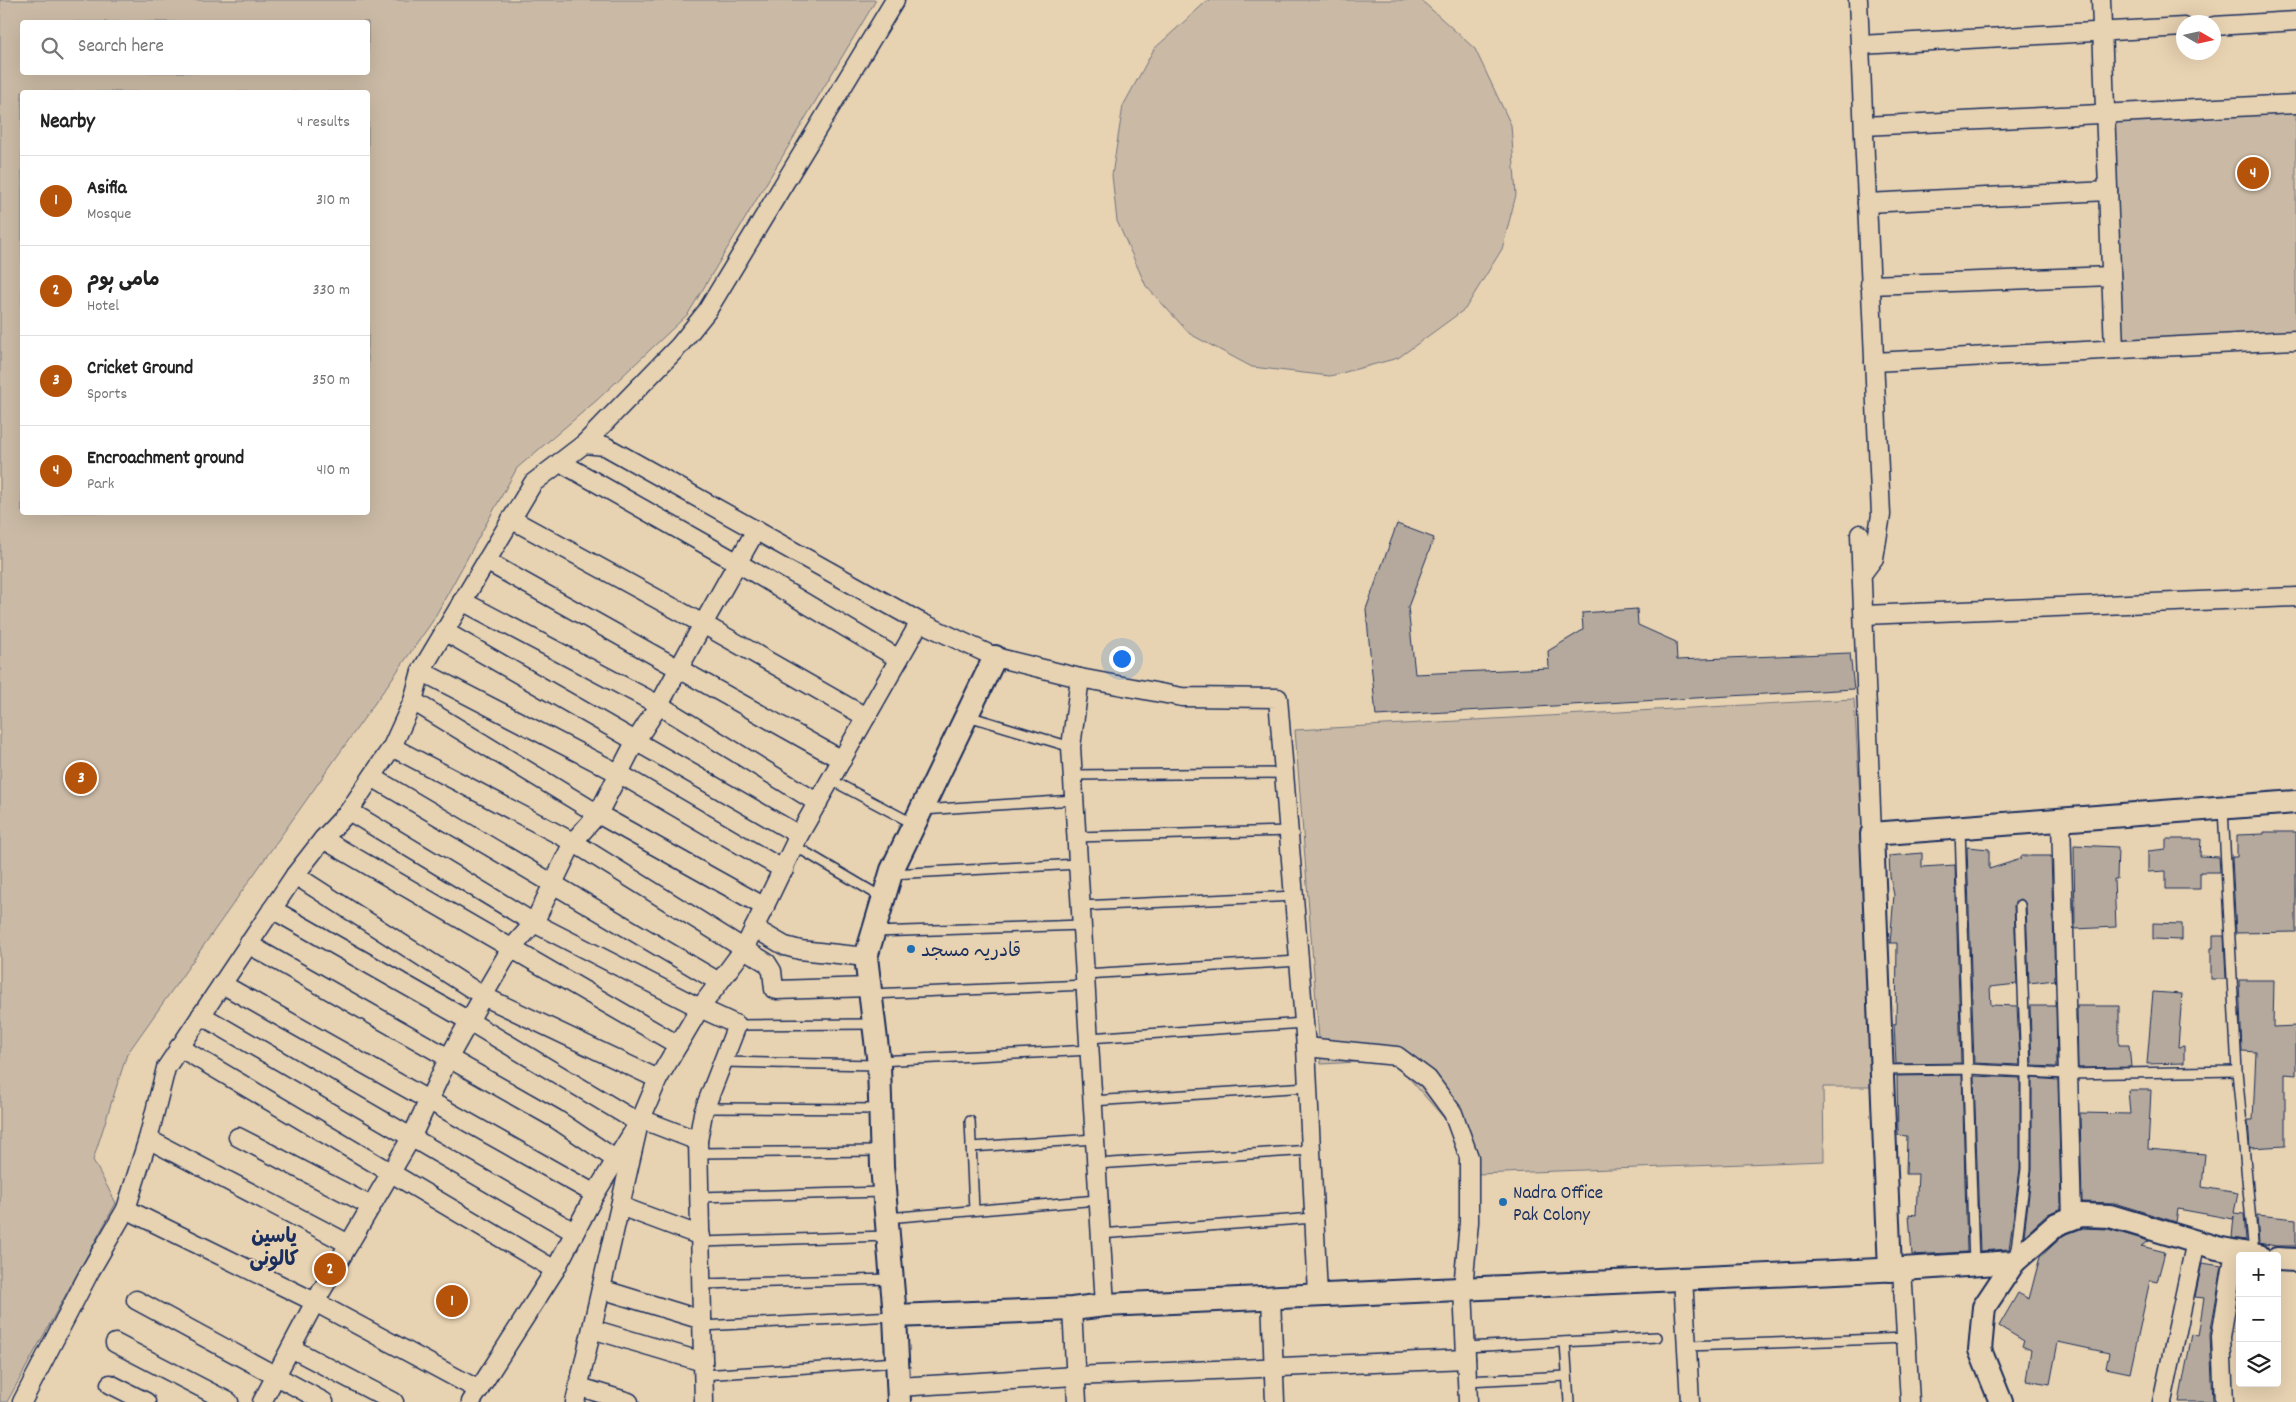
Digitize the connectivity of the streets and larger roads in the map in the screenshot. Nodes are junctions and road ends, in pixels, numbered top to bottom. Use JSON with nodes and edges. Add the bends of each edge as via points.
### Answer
{"nodes":[{"id":1,"x":895,"y":0,"type":"edge"},
{"id":2,"x":1858,"y":0,"type":"edge"},
{"id":3,"x":2101,"y":0,"type":"edge"},
{"id":4,"x":2296,"y":21,"type":"edge"},
{"id":5,"x":2221,"y":26,"type":"edge"},
{"id":6,"x":2176,"y":28,"type":"edge"},
{"id":7,"x":2102,"y":32,"type":"junction"},
{"id":8,"x":1860,"y":45,"type":"junction"},
{"id":9,"x":2296,"y":104,"type":"edge"},
{"id":10,"x":2106,"y":114,"type":"junction"},
{"id":11,"x":1864,"y":126,"type":"junction"},
{"id":12,"x":2108,"y":191,"type":"junction"},
{"id":13,"x":1867,"y":203,"type":"junction"},
{"id":14,"x":2111,"y":276,"type":"junction"},
{"id":15,"x":1870,"y":285,"type":"junction"},
{"id":16,"x":2296,"y":340,"type":"edge"},
{"id":17,"x":2114,"y":349,"type":"junction"},
{"id":18,"x":1874,"y":362,"type":"junction"},
{"id":19,"x":584,"y":444,"type":"junction"},
{"id":20,"x":560,"y":462,"type":"junction"},
{"id":21,"x":511,"y":519,"type":"junction"},
{"id":22,"x":756,"y":530,"type":"junction"},
{"id":23,"x":1860,"y":534,"type":"dead end"},
{"id":24,"x":486,"y":561,"type":"junction"},
{"id":25,"x":738,"y":563,"type":"junction"},
{"id":26,"x":1862,"y":574,"type":"junction"},
{"id":27,"x":2296,"y":597,"type":"edge"},
{"id":28,"x":462,"y":601,"type":"junction"},
{"id":29,"x":1864,"y":615,"type":"junction"},
{"id":30,"x":920,"y":622,"type":"junction"},
{"id":31,"x":703,"y":624,"type":"junction"},
{"id":32,"x":444,"y":631,"type":"junction"},
{"id":33,"x":995,"y":657,"type":"junction"},
{"id":34,"x":899,"y":658,"type":"junction"},
{"id":35,"x":678,"y":669,"type":"junction"},
{"id":36,"x":421,"y":670,"type":"junction"},
{"id":37,"x":1080,"y":678,"type":"junction"},
{"id":38,"x":413,"y":701,"type":"junction"},
{"id":39,"x":660,"y":705,"type":"junction"},
{"id":40,"x":866,"y":717,"type":"junction"},
{"id":41,"x":635,"y":742,"type":"junction"},
{"id":42,"x":392,"y":747,"type":"junction"},
{"id":43,"x":842,"y":760,"type":"junction"},
{"id":44,"x":620,"y":774,"type":"junction"},
{"id":45,"x":372,"y":777,"type":"junction"},
{"id":46,"x":2296,"y":802,"type":"edge"},
{"id":47,"x":818,"y":803,"type":"junction"},
{"id":48,"x":349,"y":811,"type":"junction"},
{"id":49,"x":598,"y":814,"type":"junction"},
{"id":50,"x":2061,"y":820,"type":"junction"},
{"id":51,"x":1872,"y":834,"type":"junction"},
{"id":52,"x":322,"y":839,"type":"junction"},
{"id":53,"x":797,"y":840,"type":"junction"},
{"id":54,"x":573,"y":842,"type":"junction"},
{"id":55,"x":784,"y":870,"type":"junction"},
{"id":56,"x":295,"y":875,"type":"junction"},
{"id":57,"x":553,"y":884,"type":"junction"},
{"id":58,"x":765,"y":907,"type":"junction"},
{"id":59,"x":272,"y":909,"type":"junction"},
{"id":60,"x":534,"y":923,"type":"junction"},
{"id":61,"x":754,"y":928,"type":"junction"},
{"id":62,"x":248,"y":944,"type":"junction"},
{"id":63,"x":744,"y":949,"type":"junction"},
{"id":64,"x":510,"y":950,"type":"junction"},
{"id":65,"x":866,"y":957,"type":"junction"},
{"id":66,"x":719,"y":982,"type":"junction"},
{"id":67,"x":222,"y":984,"type":"junction"},
{"id":68,"x":870,"y":990,"type":"junction"},
{"id":69,"x":483,"y":996,"type":"junction"},
{"id":70,"x":700,"y":1008,"type":"junction"},
{"id":71,"x":201,"y":1015,"type":"junction"},
{"id":72,"x":470,"y":1021,"type":"junction"},
{"id":73,"x":678,"y":1045,"type":"junction"},
{"id":74,"x":180,"y":1047,"type":"junction"},
{"id":75,"x":1306,"y":1047,"type":"junction"},
{"id":76,"x":448,"y":1059,"type":"junction"},
{"id":77,"x":658,"y":1078,"type":"junction"},
{"id":78,"x":430,"y":1101,"type":"junction"},
{"id":79,"x":640,"y":1121,"type":"junction"},
{"id":80,"x":238,"y":1137,"type":"dead end"},
{"id":81,"x":411,"y":1138,"type":"junction"},
{"id":82,"x":148,"y":1139,"type":"junction"},
{"id":83,"x":698,"y":1147,"type":"junction"},
{"id":84,"x":616,"y":1159,"type":"junction"},
{"id":85,"x":390,"y":1172,"type":"junction"},
{"id":86,"x":595,"y":1194,"type":"junction"},
{"id":87,"x":371,"y":1206,"type":"junction"},
{"id":88,"x":620,"y":1206,"type":"junction"},
{"id":89,"x":126,"y":1209,"type":"junction"},
{"id":90,"x":2072,"y":1218,"type":"junction"},
{"id":91,"x":574,"y":1232,"type":"junction"},
{"id":92,"x":701,"y":1239,"type":"junction"},
{"id":93,"x":2196,"y":1242,"type":"junction"},
{"id":94,"x":349,"y":1244,"type":"junction"},
{"id":95,"x":2240,"y":1252,"type":"edge"},
{"id":96,"x":2281,"y":1259,"type":"edge"},
{"id":97,"x":2296,"y":1260,"type":"edge"},
{"id":98,"x":2014,"y":1262,"type":"junction"},
{"id":99,"x":1896,"y":1269,"type":"junction"},
{"id":100,"x":555,"y":1270,"type":"junction"},
{"id":101,"x":1683,"y":1278,"type":"junction"},
{"id":102,"x":1463,"y":1288,"type":"junction"},
{"id":103,"x":601,"y":1289,"type":"junction"},
{"id":104,"x":2236,"y":1293,"type":"edge"},
{"id":105,"x":1318,"y":1295,"type":"junction"},
{"id":106,"x":1271,"y":1297,"type":"junction"},
{"id":107,"x":136,"y":1300,"type":"dead end"},
{"id":108,"x":316,"y":1302,"type":"junction"},
{"id":109,"x":1105,"y":1305,"type":"junction"},
{"id":110,"x":1072,"y":1309,"type":"junction"},
{"id":111,"x":894,"y":1316,"type":"junction"},
{"id":112,"x":702,"y":1323,"type":"junction"},
{"id":113,"x":592,"y":1329,"type":"junction"},
{"id":114,"x":115,"y":1343,"type":"dead end"},
{"id":115,"x":291,"y":1348,"type":"junction"},
{"id":116,"x":1466,"y":1353,"type":"junction"},
{"id":117,"x":1274,"y":1367,"type":"junction"},
{"id":118,"x":703,"y":1368,"type":"junction"},
{"id":119,"x":275,"y":1376,"type":"junction"},
{"id":120,"x":1075,"y":1376,"type":"junction"},
{"id":121,"x":110,"y":1384,"type":"dead end"},
{"id":122,"x":577,"y":1394,"type":"edge"},
{"id":123,"x":899,"y":1395,"type":"edge"},
{"id":124,"x":475,"y":1396,"type":"edge"},
{"id":125,"x":22,"y":1402,"type":"edge"},
{"id":126,"x":146,"y":1402,"type":"edge"},
{"id":127,"x":229,"y":1402,"type":"edge"},
{"id":128,"x":262,"y":1402,"type":"edge"},
{"id":129,"x":324,"y":1402,"type":"edge"},
{"id":130,"x":394,"y":1402,"type":"edge"},
{"id":131,"x":629,"y":1402,"type":"edge"},
{"id":132,"x":704,"y":1402,"type":"edge"},
{"id":133,"x":1077,"y":1402,"type":"edge"},
{"id":134,"x":1275,"y":1402,"type":"edge"},
{"id":135,"x":1468,"y":1402,"type":"edge"},
{"id":136,"x":1690,"y":1402,"type":"edge"},
{"id":137,"x":1910,"y":1402,"type":"edge"},
{"id":138,"x":2000,"y":1402,"type":"edge"},
{"id":139,"x":2162,"y":1402,"type":"edge"},
{"id":140,"x":2224,"y":1402,"type":"edge"}],
"edges":[{"from":1,"to":19,"type":"street","via":[[707,311],[679,346]]},
{"from":2,"to":8,"type":"street"},
{"from":3,"to":7,"type":"street"},
{"from":4,"to":5,"type":"street"},
{"from":6,"to":7,"type":"street"},
{"from":7,"to":8,"type":"street"},
{"from":7,"to":10,"type":"street"},
{"from":8,"to":11,"type":"street"},
{"from":9,"to":10,"type":"street"},
{"from":10,"to":11,"type":"street"},
{"from":10,"to":12,"type":"street"},
{"from":11,"to":13,"type":"street"},
{"from":12,"to":13,"type":"street"},
{"from":12,"to":14,"type":"street"},
{"from":13,"to":15,"type":"street"},
{"from":14,"to":15,"type":"street"},
{"from":14,"to":17,"type":"street"},
{"from":15,"to":18,"type":"street"},
{"from":16,"to":17,"type":"street"},
{"from":17,"to":18,"type":"street"},
{"from":18,"to":26,"type":"street","via":[[1881,515],[1874,558]]},
{"from":19,"to":20,"type":"street"},
{"from":19,"to":22,"type":"street","via":[[605,446]]},
{"from":20,"to":21,"type":"street","via":[[533,483]]},
{"from":20,"to":25,"type":"street"},
{"from":21,"to":24,"type":"street"},
{"from":21,"to":31,"type":"street"},
{"from":22,"to":25,"type":"street"},
{"from":22,"to":30,"type":"street"},
{"from":23,"to":26,"type":"street"},
{"from":24,"to":28,"type":"street"},
{"from":24,"to":35,"type":"street"},
{"from":25,"to":31,"type":"street"},
{"from":25,"to":34,"type":"street"},
{"from":26,"to":29,"type":"street"},
{"from":27,"to":29,"type":"street"},
{"from":28,"to":32,"type":"street"},
{"from":28,"to":39,"type":"street"},
{"from":29,"to":51,"type":"street"},
{"from":30,"to":33,"type":"street"},
{"from":30,"to":34,"type":"street"},
{"from":31,"to":35,"type":"street"},
{"from":31,"to":40,"type":"street"},
{"from":32,"to":36,"type":"street"},
{"from":32,"to":41,"type":"street"},
{"from":33,"to":37,"type":"street"},
{"from":33,"to":65,"type":"street","via":[[891,874]]},
{"from":34,"to":40,"type":"street"},
{"from":35,"to":39,"type":"street"},
{"from":35,"to":43,"type":"street"},
{"from":36,"to":38,"type":"street"},
{"from":36,"to":44,"type":"street"},
{"from":37,"to":75,"type":"street","via":[[1182,697],[1278,698]]},
{"from":37,"to":109,"type":"street","via":[[1071,747]]},
{"from":38,"to":42,"type":"street"},
{"from":38,"to":49,"type":"street"},
{"from":39,"to":41,"type":"street"},
{"from":39,"to":47,"type":"street"},
{"from":40,"to":43,"type":"street"},
{"from":41,"to":44,"type":"street"},
{"from":41,"to":53,"type":"street"},
{"from":42,"to":45,"type":"street"},
{"from":42,"to":54,"type":"street"},
{"from":43,"to":47,"type":"street"},
{"from":44,"to":49,"type":"street"},
{"from":44,"to":55,"type":"street"},
{"from":45,"to":48,"type":"street"},
{"from":45,"to":57,"type":"street"},
{"from":46,"to":50,"type":"street"},
{"from":47,"to":53,"type":"street"},
{"from":48,"to":52,"type":"street"},
{"from":48,"to":60,"type":"street"},
{"from":49,"to":54,"type":"street"},
{"from":49,"to":58,"type":"street"},
{"from":50,"to":51,"type":"street"},
{"from":50,"to":90,"type":"street"},
{"from":51,"to":99,"type":"street","via":[[1882,1070]]},
{"from":52,"to":56,"type":"street"},
{"from":52,"to":64,"type":"street"},
{"from":53,"to":55,"type":"street"},
{"from":54,"to":57,"type":"street"},
{"from":54,"to":63,"type":"street"},
{"from":55,"to":58,"type":"street"},
{"from":56,"to":59,"type":"street"},
{"from":56,"to":69,"type":"street"},
{"from":57,"to":60,"type":"street"},
{"from":57,"to":66,"type":"street"},
{"from":58,"to":61,"type":"street"},
{"from":59,"to":62,"type":"street"},
{"from":59,"to":72,"type":"street"},
{"from":60,"to":64,"type":"street"},
{"from":60,"to":70,"type":"street"},
{"from":61,"to":63,"type":"street"},
{"from":61,"to":65,"type":"street","via":[[785,946]]},
{"from":62,"to":67,"type":"street"},
{"from":62,"to":76,"type":"street"},
{"from":63,"to":66,"type":"street"},
{"from":63,"to":68,"type":"street","via":[[770,967],[774,989]]},
{"from":64,"to":69,"type":"street"},
{"from":64,"to":73,"type":"street"},
{"from":65,"to":68,"type":"street"},
{"from":66,"to":70,"type":"street"},
{"from":67,"to":71,"type":"street"},
{"from":67,"to":78,"type":"street"},
{"from":68,"to":111,"type":"street","via":[[878,1063],[883,1192]]},
{"from":69,"to":72,"type":"street"},
{"from":69,"to":77,"type":"street"},
{"from":70,"to":73,"type":"street"},
{"from":70,"to":83,"type":"street","via":[[737,1025],[705,1108]]},
{"from":71,"to":74,"type":"street"},
{"from":71,"to":81,"type":"street"},
{"from":72,"to":76,"type":"street"},
{"from":72,"to":79,"type":"street"},
{"from":73,"to":77,"type":"street"},
{"from":74,"to":82,"type":"street","via":[[166,1068]]},
{"from":74,"to":85,"type":"street"},
{"from":75,"to":102,"type":"street","via":[[1398,1056],[1428,1079],[1453,1113],[1469,1157],[1469,1222]]},
{"from":75,"to":105,"type":"street"},
{"from":76,"to":78,"type":"street"},
{"from":76,"to":84,"type":"street","via":[[556,1119]]},
{"from":77,"to":79,"type":"street"},
{"from":78,"to":81,"type":"street"},
{"from":78,"to":86,"type":"street"},
{"from":79,"to":83,"type":"street"},
{"from":79,"to":84,"type":"street"},
{"from":79,"to":88,"type":"street"},
{"from":80,"to":87,"type":"street"},
{"from":81,"to":85,"type":"street"},
{"from":81,"to":91,"type":"street"},
{"from":82,"to":89,"type":"street"},
{"from":82,"to":94,"type":"street"},
{"from":83,"to":92,"type":"street"},
{"from":84,"to":86,"type":"street"},
{"from":85,"to":87,"type":"street"},
{"from":85,"to":100,"type":"street"},
{"from":86,"to":91,"type":"street"},
{"from":87,"to":94,"type":"street"},
{"from":88,"to":92,"type":"street"},
{"from":88,"to":103,"type":"street"},
{"from":89,"to":108,"type":"street"},
{"from":89,"to":125,"type":"street"},
{"from":90,"to":93,"type":"street","via":[[2081,1215],[2110,1216]]},
{"from":90,"to":98,"type":"street","via":[[2057,1224]]},
{"from":91,"to":100,"type":"street"},
{"from":92,"to":112,"type":"street"},
{"from":93,"to":95,"type":"street"},
{"from":93,"to":139,"type":"street"},
{"from":94,"to":108,"type":"street"},
{"from":96,"to":97,"type":"street"},
{"from":98,"to":99,"type":"street"},
{"from":98,"to":138,"type":"street","via":[[1984,1307],[1980,1350]]},
{"from":99,"to":101,"type":"street"},
{"from":99,"to":137,"type":"street","via":[[1906,1338]]},
{"from":100,"to":124,"type":"street"},
{"from":101,"to":102,"type":"street"},
{"from":101,"to":136,"type":"street"},
{"from":102,"to":105,"type":"street"},
{"from":102,"to":116,"type":"street"},
{"from":103,"to":112,"type":"street"},
{"from":103,"to":113,"type":"street"},
{"from":104,"to":140,"type":"street","via":[[2221,1337]]},
{"from":105,"to":106,"type":"street"},
{"from":106,"to":109,"type":"street"},
{"from":106,"to":117,"type":"street"},
{"from":107,"to":119,"type":"street"},
{"from":108,"to":115,"type":"street"},
{"from":108,"to":124,"type":"street"},
{"from":109,"to":110,"type":"street"},
{"from":110,"to":111,"type":"street"},
{"from":110,"to":120,"type":"street"},
{"from":111,"to":123,"type":"street"},
{"from":112,"to":118,"type":"street"},
{"from":113,"to":118,"type":"street"},
{"from":113,"to":122,"type":"street"},
{"from":114,"to":127,"type":"street"},
{"from":115,"to":119,"type":"street"},
{"from":115,"to":130,"type":"street"},
{"from":116,"to":117,"type":"street"},
{"from":116,"to":135,"type":"street"},
{"from":117,"to":120,"type":"street"},
{"from":117,"to":134,"type":"street"},
{"from":118,"to":132,"type":"street"},
{"from":119,"to":128,"type":"street"},
{"from":119,"to":129,"type":"street"},
{"from":120,"to":123,"type":"street"},
{"from":120,"to":133,"type":"street"},
{"from":121,"to":126,"type":"street"},
{"from":122,"to":131,"type":"street"}]}
